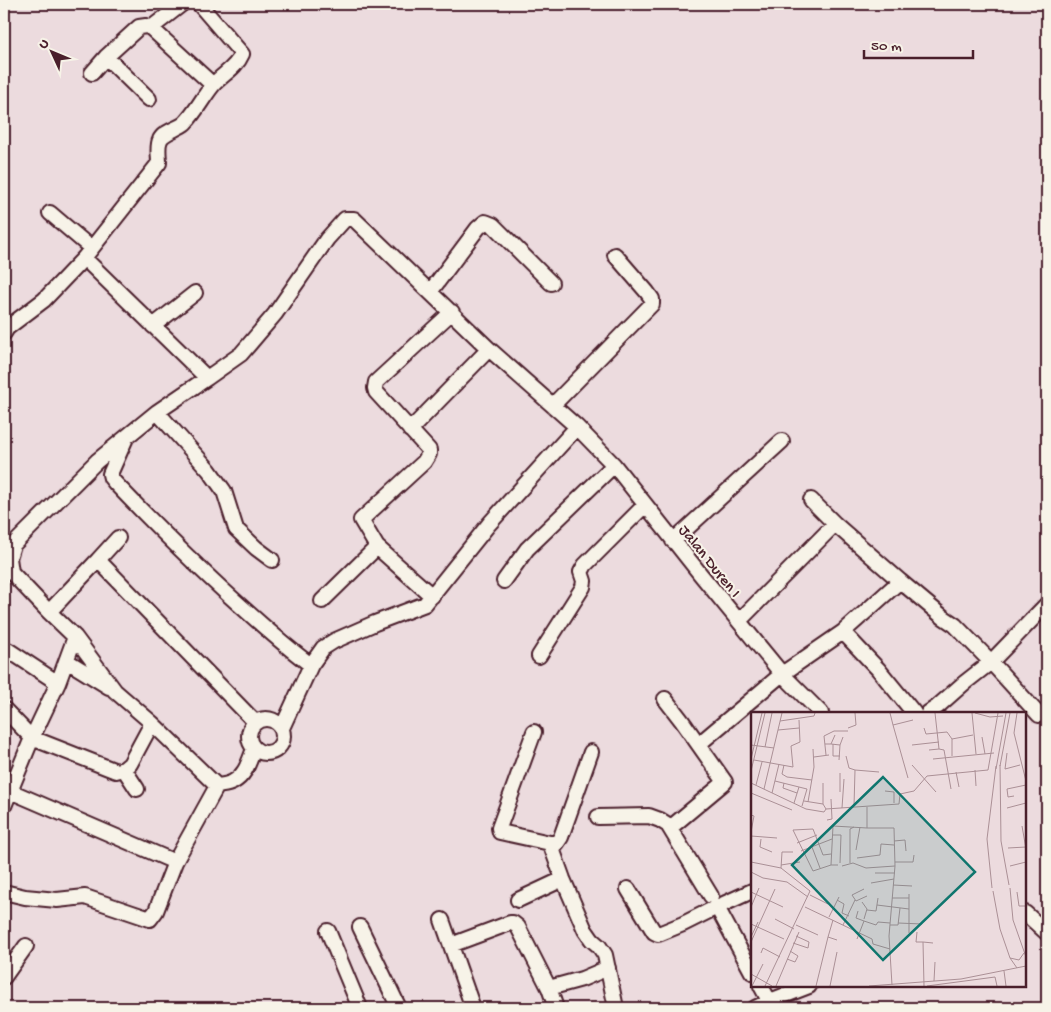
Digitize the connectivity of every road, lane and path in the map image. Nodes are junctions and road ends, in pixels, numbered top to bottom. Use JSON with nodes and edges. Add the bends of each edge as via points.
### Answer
{"nodes":[{"id":1,"x":182,"y":4,"type":"edge"},
{"id":2,"x":199,"y":4,"type":"edge"},
{"id":3,"x":151,"y":28,"type":"junction"},
{"id":4,"x":106,"y":57,"type":"junction"},
{"id":5,"x":92,"y":73,"type":"dead end"},
{"id":6,"x":213,"y":85,"type":"junction"},
{"id":7,"x":149,"y":99,"type":"dead end"},
{"id":8,"x":50,"y":213,"type":"dead end"},
{"id":9,"x":88,"y":253,"type":"junction"},
{"id":10,"x":615,"y":256,"type":"dead end"},
{"id":11,"x":551,"y":283,"type":"dead end"},
{"id":12,"x":430,"y":292,"type":"junction"},
{"id":13,"x":195,"y":293,"type":"dead end"},
{"id":14,"x":452,"y":312,"type":"junction"},
{"id":15,"x":154,"y":326,"type":"junction"},
{"id":16,"x":5,"y":329,"type":"edge"},
{"id":17,"x":490,"y":349,"type":"junction"},
{"id":18,"x":207,"y":378,"type":"junction"},
{"id":19,"x":553,"y":405,"type":"junction"},
{"id":20,"x":157,"y":412,"type":"junction"},
{"id":21,"x":577,"y":427,"type":"junction"},
{"id":22,"x":410,"y":430,"type":"junction"},
{"id":23,"x":126,"y":437,"type":"junction"},
{"id":24,"x":782,"y":441,"type":"dead end"},
{"id":25,"x":614,"y":465,"type":"junction"},
{"id":26,"x":811,"y":500,"type":"dead end"},
{"id":27,"x":645,"y":505,"type":"junction"},
{"id":28,"x":836,"y":524,"type":"junction"},
{"id":29,"x":118,"y":538,"type":"dead end"},
{"id":30,"x":673,"y":541,"type":"junction"},
{"id":31,"x":377,"y":547,"type":"junction"},
{"id":32,"x":98,"y":560,"type":"junction"},
{"id":33,"x":272,"y":560,"type":"dead end"},
{"id":34,"x":504,"y":581,"type":"dead end"},
{"id":35,"x":900,"y":581,"type":"junction"},
{"id":36,"x":432,"y":596,"type":"junction"},
{"id":37,"x":322,"y":601,"type":"dead end"},
{"id":38,"x":1047,"y":604,"type":"edge"},
{"id":39,"x":49,"y":612,"type":"junction"},
{"id":40,"x":739,"y":621,"type":"junction"},
{"id":41,"x":843,"y":632,"type":"junction"},
{"id":42,"x":75,"y":637,"type":"junction"},
{"id":43,"x":8,"y":650,"type":"dead end"},
{"id":44,"x":539,"y":656,"type":"dead end"},
{"id":45,"x":67,"y":661,"type":"junction"},
{"id":46,"x":991,"y":662,"type":"junction"},
{"id":47,"x":311,"y":665,"type":"junction"},
{"id":48,"x":782,"y":674,"type":"junction"},
{"id":49,"x":58,"y":683,"type":"junction"},
{"id":50,"x":115,"y":691,"type":"junction"},
{"id":51,"x":664,"y":699,"type":"dead end"},
{"id":52,"x":4,"y":710,"type":"edge"},
{"id":53,"x":820,"y":712,"type":"edge"},
{"id":54,"x":913,"y":712,"type":"edge"},
{"id":55,"x":929,"y":712,"type":"edge"},
{"id":56,"x":1039,"y":715,"type":"dead end"},
{"id":57,"x":256,"y":722,"type":"junction"},
{"id":58,"x":152,"y":724,"type":"junction"},
{"id":59,"x":282,"y":728,"type":"junction"},
{"id":60,"x":534,"y":732,"type":"dead end"},
{"id":61,"x":32,"y":738,"type":"junction"},
{"id":62,"x":699,"y":744,"type":"junction"},
{"id":63,"x":254,"y":748,"type":"junction"},
{"id":64,"x":591,"y":752,"type":"dead end"},
{"id":65,"x":124,"y":769,"type":"junction"},
{"id":66,"x":217,"y":786,"type":"junction"},
{"id":67,"x":137,"y":789,"type":"dead end"},
{"id":68,"x":10,"y":791,"type":"junction"},
{"id":69,"x":4,"y":806,"type":"edge"},
{"id":70,"x":598,"y":817,"type":"dead end"},
{"id":71,"x":670,"y":828,"type":"junction"},
{"id":72,"x":550,"y":843,"type":"junction"},
{"id":73,"x":175,"y":862,"type":"junction"},
{"id":74,"x":563,"y":879,"type":"junction"},
{"id":75,"x":628,"y":889,"type":"dead end"},
{"id":76,"x":751,"y":891,"type":"edge"},
{"id":77,"x":4,"y":892,"type":"edge"},
{"id":78,"x":518,"y":900,"type":"dead end"},
{"id":79,"x":714,"y":901,"type":"junction"},
{"id":80,"x":1026,"y":914,"type":"edge"},
{"id":81,"x":442,"y":920,"type":"dead end"},
{"id":82,"x":360,"y":927,"type":"dead end"},
{"id":83,"x":328,"y":931,"type":"dead end"},
{"id":84,"x":1047,"y":933,"type":"edge"},
{"id":85,"x":26,"y":946,"type":"dead end"},
{"id":86,"x":451,"y":946,"type":"junction"},
{"id":87,"x":608,"y":968,"type":"junction"},
{"id":88,"x":751,"y":970,"type":"edge"},
{"id":89,"x":4,"y":977,"type":"edge"},
{"id":90,"x":762,"y":987,"type":"edge"},
{"id":91,"x":806,"y":987,"type":"edge"},
{"id":92,"x":549,"y":988,"type":"junction"},
{"id":93,"x":771,"y":1004,"type":"edge"},
{"id":94,"x":360,"y":1008,"type":"edge"},
{"id":95,"x":399,"y":1008,"type":"edge"},
{"id":96,"x":473,"y":1008,"type":"edge"},
{"id":97,"x":556,"y":1008,"type":"edge"},
{"id":98,"x":616,"y":1008,"type":"edge"},
{"id":99,"x":755,"y":1008,"type":"edge"}],
"edges":[{"from":1,"to":3,"type":"street"},
{"from":2,"to":6,"type":"street","via":[[242,54],[237,64]]},
{"from":3,"to":4,"type":"street","via":[[139,27]]},
{"from":3,"to":6,"type":"street"},
{"from":4,"to":5,"type":"street"},
{"from":4,"to":7,"type":"street"},
{"from":6,"to":9,"type":"street","via":[[185,122],[160,138],[159,163]]},
{"from":8,"to":9,"type":"street"},
{"from":9,"to":15,"type":"street"},
{"from":9,"to":16,"type":"street","via":[[44,300]]},
{"from":10,"to":19,"type":"street","via":[[647,292],[652,304]]},
{"from":11,"to":12,"type":"street","via":[[493,225],[485,222]]},
{"from":12,"to":14,"type":"street","name":"Jalan Duren I"},
{"from":12,"to":18,"type":"street","name":"Jalan Duren I","via":[[354,219],[345,219],[327,239],[275,314],[241,354]]},
{"from":13,"to":15,"type":"street"},
{"from":14,"to":17,"type":"street","name":"Jalan Duren I"},
{"from":14,"to":22,"type":"street","via":[[376,382],[376,392]]},
{"from":15,"to":18,"type":"street"},
{"from":17,"to":19,"type":"street","name":"Jalan Duren I"},
{"from":17,"to":22,"type":"street"},
{"from":18,"to":20,"type":"street"},
{"from":19,"to":21,"type":"street","name":"Jalan Duren I"},
{"from":20,"to":23,"type":"street"},
{"from":20,"to":33,"type":"street","via":[[210,470],[224,491],[236,529]]},
{"from":21,"to":25,"type":"street","name":"Jalan Duren I"},
{"from":21,"to":36,"type":"street","via":[[489,524]]},
{"from":22,"to":31,"type":"street","via":[[429,454],[361,520]]},
{"from":23,"to":39,"type":"street","via":[[97,461],[13,545],[9,558],[11,572]]},
{"from":23,"to":47,"type":"street","via":[[111,478],[238,604]]},
{"from":24,"to":30,"type":"street"},
{"from":25,"to":27,"type":"street","name":"Jalan Duren I"},
{"from":25,"to":34,"type":"street","via":[[528,549]]},
{"from":26,"to":28,"type":"street"},
{"from":27,"to":30,"type":"street","name":"Jalan Duren I"},
{"from":27,"to":44,"type":"street","via":[[585,565],[581,572],[583,587]]},
{"from":28,"to":35,"type":"street"},
{"from":28,"to":40,"type":"street"},
{"from":29,"to":32,"type":"street"},
{"from":30,"to":40,"type":"street","name":"Jalan Duren I"},
{"from":31,"to":36,"type":"street"},
{"from":31,"to":37,"type":"street"},
{"from":32,"to":39,"type":"street"},
{"from":32,"to":57,"type":"street"},
{"from":35,"to":41,"type":"street"},
{"from":35,"to":46,"type":"street","via":[[955,625]]},
{"from":36,"to":47,"type":"street","via":[[424,604],[334,641],[323,648]]},
{"from":38,"to":46,"type":"street"},
{"from":39,"to":42,"type":"street"},
{"from":40,"to":48,"type":"street","name":"Jalan Duren I"},
{"from":41,"to":48,"type":"street"},
{"from":41,"to":54,"type":"street"},
{"from":42,"to":45,"type":"street"},
{"from":42,"to":50,"type":"street"},
{"from":43,"to":49,"type":"street"},
{"from":45,"to":49,"type":"street"},
{"from":45,"to":50,"type":"street"},
{"from":46,"to":55,"type":"street"},
{"from":46,"to":56,"type":"street"},
{"from":47,"to":59,"type":"street"},
{"from":48,"to":53,"type":"street","name":"Jalan Duren I"},
{"from":48,"to":62,"type":"street"},
{"from":49,"to":61,"type":"street"},
{"from":50,"to":58,"type":"street"},
{"from":51,"to":62,"type":"street"},
{"from":52,"to":61,"type":"street"},
{"from":57,"to":59,"type":"street","via":[[265,718],[275,720]]},
{"from":57,"to":63,"type":"street","via":[[250,730],[249,740]]},
{"from":58,"to":65,"type":"street"},
{"from":58,"to":66,"type":"street"},
{"from":59,"to":63,"type":"street","via":[[283,742],[274,752],[260,752]]},
{"from":60,"to":72,"type":"street","via":[[499,830]]},
{"from":61,"to":65,"type":"street","via":[[116,772]]},
{"from":61,"to":68,"type":"street"},
{"from":62,"to":71,"type":"street","via":[[725,782]]},
{"from":63,"to":66,"type":"street","via":[[246,770],[239,778],[231,784]]},
{"from":64,"to":72,"type":"street","via":[[562,837],[558,843]]},
{"from":65,"to":67,"type":"street"},
{"from":66,"to":73,"type":"street"},
{"from":68,"to":69,"type":"street"},
{"from":68,"to":73,"type":"street"},
{"from":70,"to":71,"type":"street","via":[[649,816]]},
{"from":71,"to":79,"type":"street"},
{"from":72,"to":74,"type":"street"},
{"from":73,"to":77,"type":"street","via":[[156,911],[150,918],[85,897],[57,900]]},
{"from":74,"to":78,"type":"street"},
{"from":74,"to":87,"type":"street","via":[[586,930],[602,950]]},
{"from":75,"to":79,"type":"street","via":[[656,934],[683,924]]},
{"from":76,"to":79,"type":"street"},
{"from":79,"to":88,"type":"street"},
{"from":80,"to":84,"type":"street"},
{"from":81,"to":86,"type":"street"},
{"from":82,"to":95,"type":"street"},
{"from":83,"to":94,"type":"street"},
{"from":85,"to":89,"type":"street"},
{"from":86,"to":92,"type":"street","via":[[513,923]]},
{"from":86,"to":96,"type":"street"},
{"from":87,"to":92,"type":"street"},
{"from":87,"to":98,"type":"street"},
{"from":90,"to":93,"type":"street"},
{"from":91,"to":93,"type":"street"},
{"from":92,"to":97,"type":"street"},
{"from":93,"to":99,"type":"street"}]}
